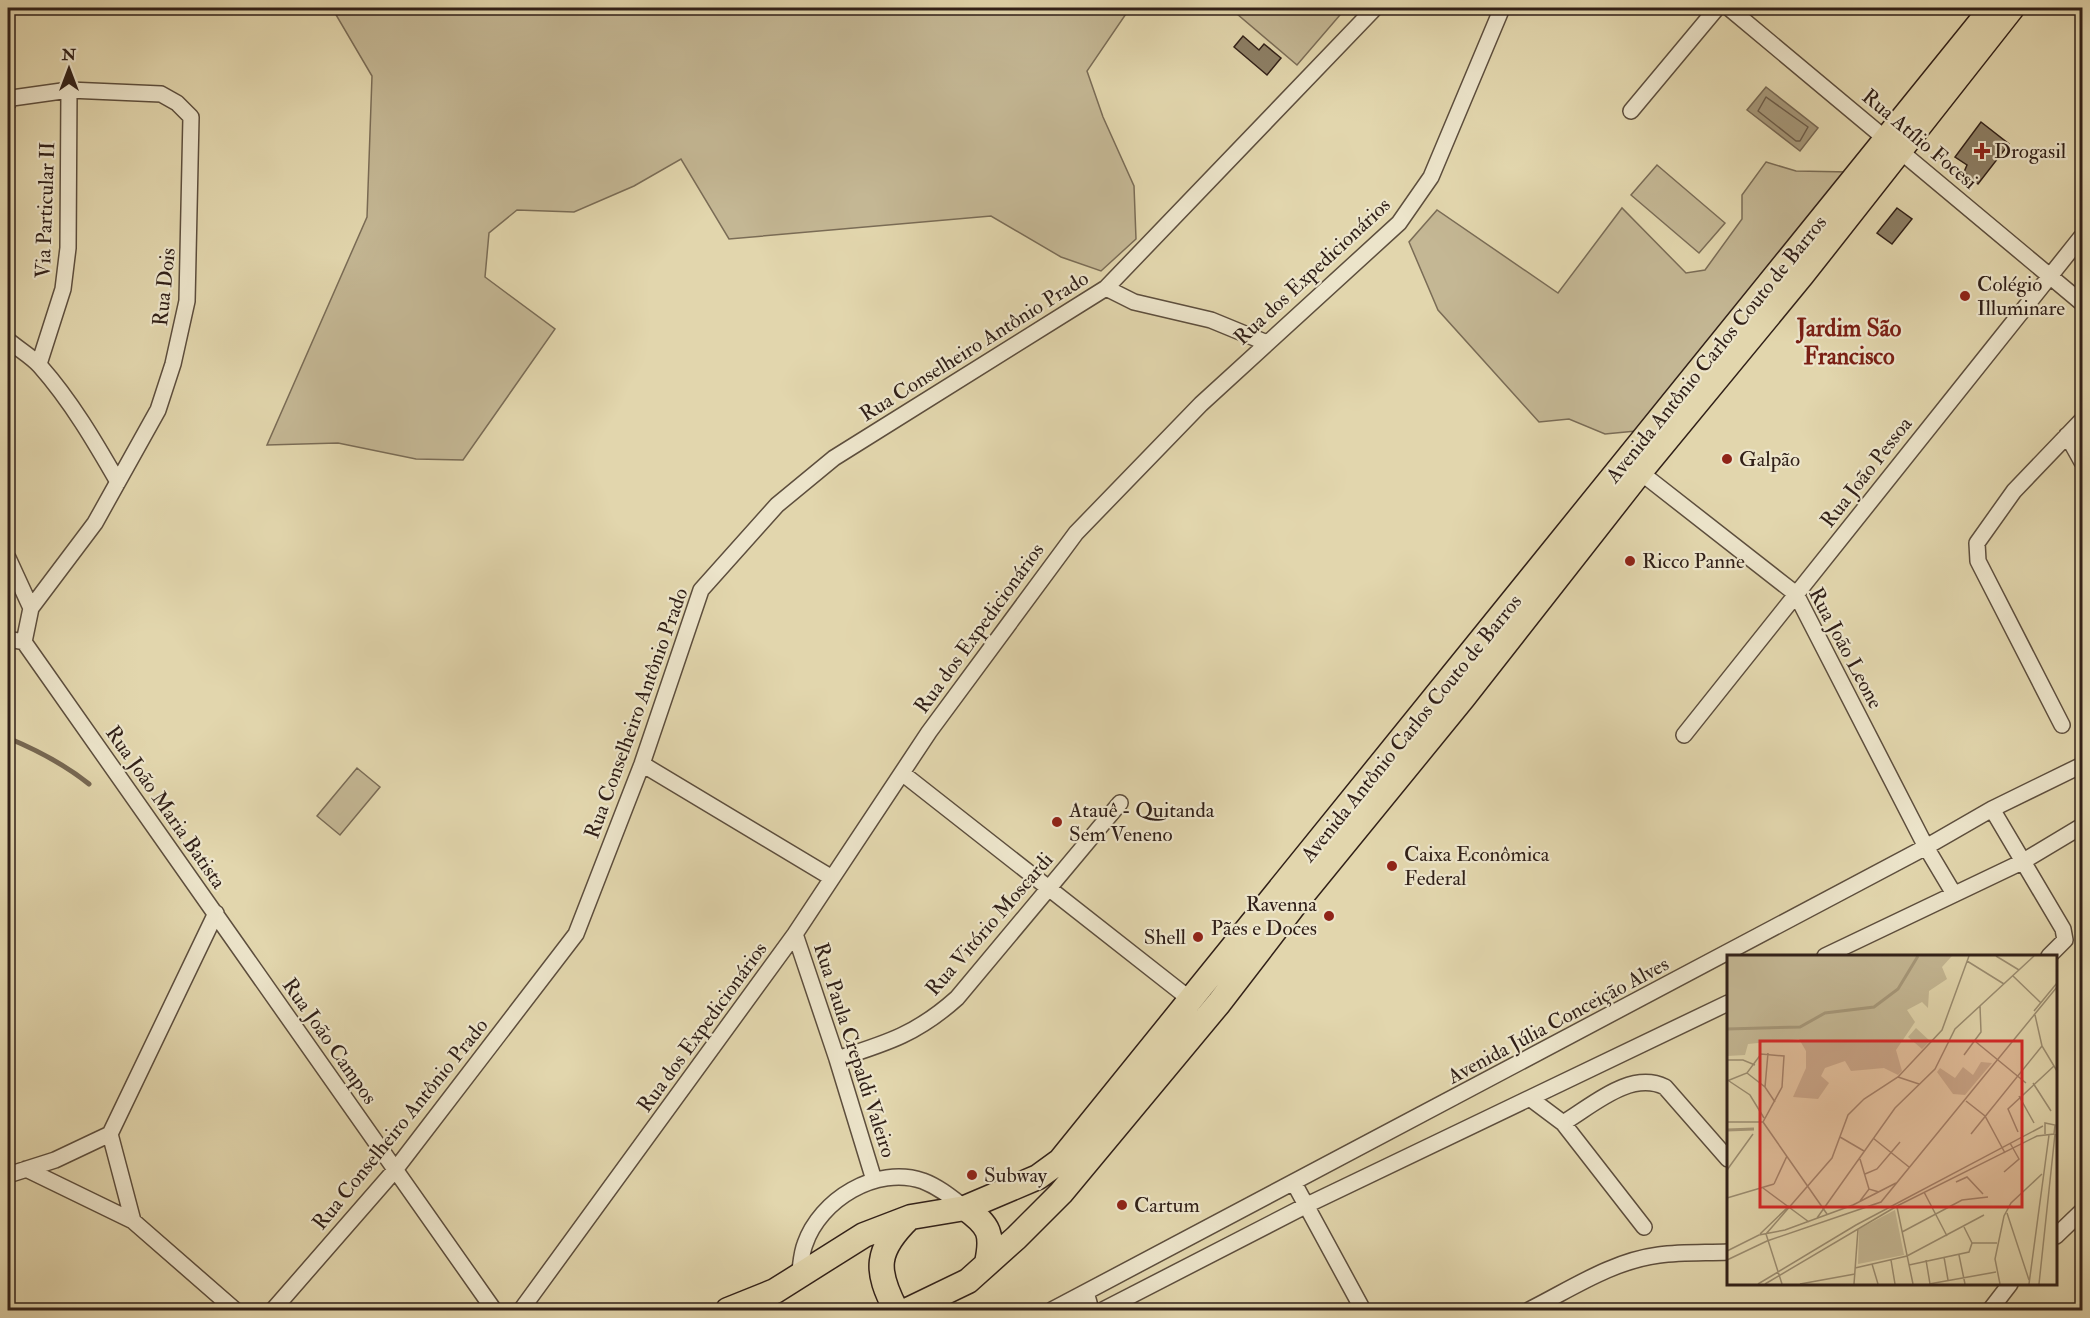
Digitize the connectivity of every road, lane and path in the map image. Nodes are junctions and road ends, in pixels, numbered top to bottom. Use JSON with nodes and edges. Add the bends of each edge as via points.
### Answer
{"nodes":[{"id":1,"x":1375,"y":8,"type":"edge"},
{"id":2,"x":1502,"y":8,"type":"edge"},
{"id":3,"x":1718,"y":8,"type":"edge"},
{"id":4,"x":1729,"y":8,"type":"edge"},
{"id":5,"x":1992,"y":8,"type":"edge"},
{"id":6,"x":2012,"y":8,"type":"edge"},
{"id":7,"x":69,"y":90,"type":"junction"},
{"id":8,"x":10,"y":101,"type":"edge"},
{"id":9,"x":1631,"y":111,"type":"dead end"},
{"id":10,"x":1893,"y":143,"type":"junction"},
{"id":11,"x":2082,"y":236,"type":"edge"},
{"id":12,"x":2049,"y":275,"type":"junction"},
{"id":13,"x":1106,"y":288,"type":"junction"},
{"id":14,"x":2082,"y":303,"type":"edge"},
{"id":15,"x":8,"y":340,"type":"edge"},
{"id":16,"x":1267,"y":343,"type":"junction"},
{"id":17,"x":39,"y":364,"type":"junction"},
{"id":18,"x":2082,"y":420,"type":"edge"},
{"id":19,"x":2067,"y":435,"type":"junction"},
{"id":20,"x":2082,"y":462,"type":"edge"},
{"id":21,"x":1641,"y":472,"type":"junction"},
{"id":22,"x":118,"y":482,"type":"junction"},
{"id":23,"x":8,"y":558,"type":"edge"},
{"id":24,"x":1796,"y":594,"type":"junction"},
{"id":25,"x":31,"y":608,"type":"junction"},
{"id":26,"x":8,"y":639,"type":"edge"},
{"id":27,"x":24,"y":642,"type":"junction"},
{"id":28,"x":2062,"y":725,"type":"dead end"},
{"id":29,"x":1684,"y":735,"type":"dead end"},
{"id":30,"x":642,"y":764,"type":"junction"},
{"id":31,"x":2082,"y":765,"type":"edge"},
{"id":32,"x":902,"y":773,"type":"junction"},
{"id":33,"x":1120,"y":803,"type":"dead end"},
{"id":34,"x":1992,"y":809,"type":"junction"},
{"id":35,"x":2082,"y":826,"type":"edge"},
{"id":36,"x":1926,"y":847,"type":"junction"},
{"id":37,"x":2022,"y":862,"type":"junction"},
{"id":38,"x":832,"y":878,"type":"junction"},
{"id":39,"x":1048,"y":890,"type":"junction"},
{"id":40,"x":1954,"y":894,"type":"junction"},
{"id":41,"x":216,"y":913,"type":"junction"},
{"id":42,"x":795,"y":934,"type":"junction"},
{"id":43,"x":2054,"y":952,"type":"edge"},
{"id":44,"x":1829,"y":955,"type":"edge"},
{"id":45,"x":1191,"y":1000,"type":"junction"},
{"id":46,"x":1727,"y":1003,"type":"edge"},
{"id":47,"x":837,"y":1059,"type":"junction"},
{"id":48,"x":1532,"y":1099,"type":"junction"},
{"id":49,"x":1563,"y":1123,"type":"junction"},
{"id":50,"x":110,"y":1134,"type":"junction"},
{"id":51,"x":1727,"y":1158,"type":"edge"},
{"id":52,"x":26,"y":1169,"type":"junction"},
{"id":53,"x":395,"y":1170,"type":"junction"},
{"id":54,"x":8,"y":1175,"type":"edge"},
{"id":55,"x":874,"y":1180,"type":"junction"},
{"id":56,"x":1294,"y":1183,"type":"junction"},
{"id":57,"x":1307,"y":1205,"type":"junction"},
{"id":58,"x":965,"y":1208,"type":"junction"},
{"id":59,"x":2082,"y":1211,"type":"edge"},
{"id":60,"x":911,"y":1216,"type":"junction"},
{"id":61,"x":133,"y":1221,"type":"junction"},
{"id":62,"x":1644,"y":1227,"type":"dead end"},
{"id":63,"x":2057,"y":1234,"type":"edge"},
{"id":64,"x":1727,"y":1252,"type":"edge"},
{"id":65,"x":987,"y":1263,"type":"junction"},
{"id":66,"x":799,"y":1276,"type":"junction"},
{"id":67,"x":2009,"y":1285,"type":"edge"},
{"id":68,"x":1086,"y":1292,"type":"junction"},
{"id":69,"x":234,"y":1310,"type":"edge"},
{"id":70,"x":910,"y":1310,"type":"edge"},
{"id":71,"x":273,"y":1311,"type":"edge"},
{"id":72,"x":494,"y":1311,"type":"edge"},
{"id":73,"x":521,"y":1311,"type":"edge"},
{"id":74,"x":728,"y":1311,"type":"edge"},
{"id":75,"x":1052,"y":1311,"type":"edge"},
{"id":76,"x":1091,"y":1311,"type":"edge"},
{"id":77,"x":1103,"y":1311,"type":"edge"},
{"id":78,"x":1363,"y":1311,"type":"edge"},
{"id":79,"x":1529,"y":1311,"type":"edge"},
{"id":80,"x":1990,"y":1311,"type":"edge"}],
"edges":[{"from":1,"to":13,"type":"street","name":"Rua Conselheiro Antônio Prado"},
{"from":2,"to":16,"type":"street","name":"Rua dos Expedicionários","via":[[1431,177],[1399,223]]},
{"from":3,"to":9,"type":"street"},
{"from":4,"to":10,"type":"street","name":"Rua Atílio Focesi"},
{"from":5,"to":10,"type":"main road","name":"Avenida Antônio Carlos Couto de Barros"},
{"from":6,"to":10,"type":"main road","name":"Avenida Antônio Carlos Couto de Barros"},
{"from":7,"to":8,"type":"street","name":"Rua Dois"},
{"from":7,"to":17,"type":"street","name":"Via Particular II","via":[[69,248],[63,289]]},
{"from":7,"to":22,"type":"street","name":"Rua Dois","via":[[161,94],[191,117],[187,301],[174,364],[158,410]]},
{"from":10,"to":12,"type":"street","name":"Rua Atílio Focesi"},
{"from":10,"to":21,"type":"main road","name":"Avenida Antônio Carlos Couto de Barros","via":[[1802,275]]},
{"from":10,"to":45,"type":"main road","name":"Avenida Antônio Carlos Couto de Barros"},
{"from":11,"to":12,"type":"street","name":"Rua João Pessoa"},
{"from":12,"to":14,"type":"street","name":"Rua Atílio Focesi"},
{"from":12,"to":24,"type":"street","name":"Rua João Pessoa"},
{"from":13,"to":16,"type":"street","via":[[1134,302],[1210,320]]},
{"from":13,"to":30,"type":"street","name":"Rua Conselheiro Antônio Prado","via":[[834,458],[777,505],[701,590]]},
{"from":15,"to":17,"type":"street"},
{"from":16,"to":32,"type":"street","name":"Rua dos Expedicionários","via":[[1201,404],[1076,532]]},
{"from":17,"to":22,"type":"street","via":[[93,438]]},
{"from":18,"to":19,"type":"street"},
{"from":19,"to":20,"type":"street"},
{"from":19,"to":28,"type":"street","via":[[2013,491],[1977,543],[1978,561]]},
{"from":21,"to":24,"type":"street","name":"Rua João Leone"},
{"from":21,"to":65,"type":"main road","name":"Avenida Antônio Carlos Couto de Barros","via":[[1124,1119],[1061,1193]]},
{"from":22,"to":25,"type":"street","name":"Rua Dois","via":[[95,523]]},
{"from":23,"to":25,"type":"street"},
{"from":24,"to":29,"type":"street","name":"Rua João Pessoa"},
{"from":24,"to":36,"type":"street","name":"Rua João Leone"},
{"from":25,"to":27,"type":"street"},
{"from":26,"to":27,"type":"street"},
{"from":27,"to":41,"type":"street","name":"Rua João Maria Batista"},
{"from":30,"to":38,"type":"street"},
{"from":30,"to":53,"type":"street","name":"Rua Conselheiro Antônio Prado","via":[[576,934]]},
{"from":31,"to":34,"type":"street","name":"Avenida Júlia Conceição Alves"},
{"from":32,"to":38,"type":"street","name":"Rua dos Expedicionários"},
{"from":32,"to":39,"type":"street"},
{"from":33,"to":39,"type":"street","name":"Rua Vitório Moscardi"},
{"from":34,"to":36,"type":"street","name":"Avenida Júlia Conceição Alves"},
{"from":34,"to":37,"type":"street"},
{"from":35,"to":37,"type":"street"},
{"from":36,"to":40,"type":"street","name":"Rua João Leone"},
{"from":36,"to":56,"type":"street","name":"Avenida Júlia Conceição Alves"},
{"from":37,"to":40,"type":"street"},
{"from":37,"to":43,"type":"street","via":[[2063,929],[2065,940]]},
{"from":38,"to":42,"type":"street","name":"Rua dos Expedicionários"},
{"from":39,"to":45,"type":"street"},
{"from":39,"to":47,"type":"street","name":"Rua Vitório Moscardi","via":[[957,998],[931,1022],[894,1041]]},
{"from":40,"to":44,"type":"street"},
{"from":41,"to":50,"type":"street","name":"Rua João Maria Batista"},
{"from":41,"to":53,"type":"street","name":"Rua João Campos"},
{"from":42,"to":47,"type":"street","name":"Rua Paula Crepaldi Valeiro"},
{"from":42,"to":73,"type":"street","name":"Rua dos Expedicionários"},
{"from":45,"to":58,"type":"main road","name":"Avenida Antônio Carlos Couto de Barros","via":[[1060,1161],[1038,1177]]},
{"from":46,"to":48,"type":"street"},
{"from":47,"to":55,"type":"street","name":"Rua Paula Crepaldi Valeiro"},
{"from":48,"to":49,"type":"street"},
{"from":48,"to":57,"type":"street"},
{"from":49,"to":51,"type":"street","via":[[1631,1083],[1655,1082],[1665,1087]]},
{"from":49,"to":62,"type":"street"},
{"from":50,"to":52,"type":"street"},
{"from":50,"to":61,"type":"street"},
{"from":52,"to":54,"type":"street"},
{"from":52,"to":61,"type":"street"},
{"from":53,"to":71,"type":"street","name":"Rua Conselheiro Antônio Prado"},
{"from":53,"to":72,"type":"street","name":"Rua João Campos"},
{"from":55,"to":58,"type":"street","via":[[921,1180]]},
{"from":55,"to":66,"type":"street","via":[[845,1194],[822,1214],[805,1244]]},
{"from":56,"to":57,"type":"street"},
{"from":56,"to":68,"type":"street","name":"Avenida Júlia Conceição Alves"},
{"from":57,"to":77,"type":"street"},
{"from":57,"to":78,"type":"street"},
{"from":58,"to":60,"type":"main road","name":"Avenida Antônio Carlos Couto de Barros"},
{"from":58,"to":65,"type":"main road","via":[[988,1228],[991,1244]]},
{"from":59,"to":63,"type":"street"},
{"from":60,"to":66,"type":"main road","name":"Avenida Antônio Carlos Couto de Barros","via":[[864,1235]]},
{"from":60,"to":70,"type":"main road","via":[[892,1234],[883,1252],[880,1271],[884,1288]]},
{"from":61,"to":69,"type":"street"},
{"from":64,"to":79,"type":"street","via":[[1635,1260]]},
{"from":65,"to":70,"type":"main road","name":"Avenida Antônio Carlos Couto de Barros","via":[[968,1281]]},
{"from":66,"to":74,"type":"main road","name":"Avenida Antônio Carlos Couto de Barros"},
{"from":67,"to":80,"type":"street"},
{"from":68,"to":75,"type":"street","name":"Avenida Júlia Conceição Alves"},
{"from":68,"to":76,"type":"street"}]}
